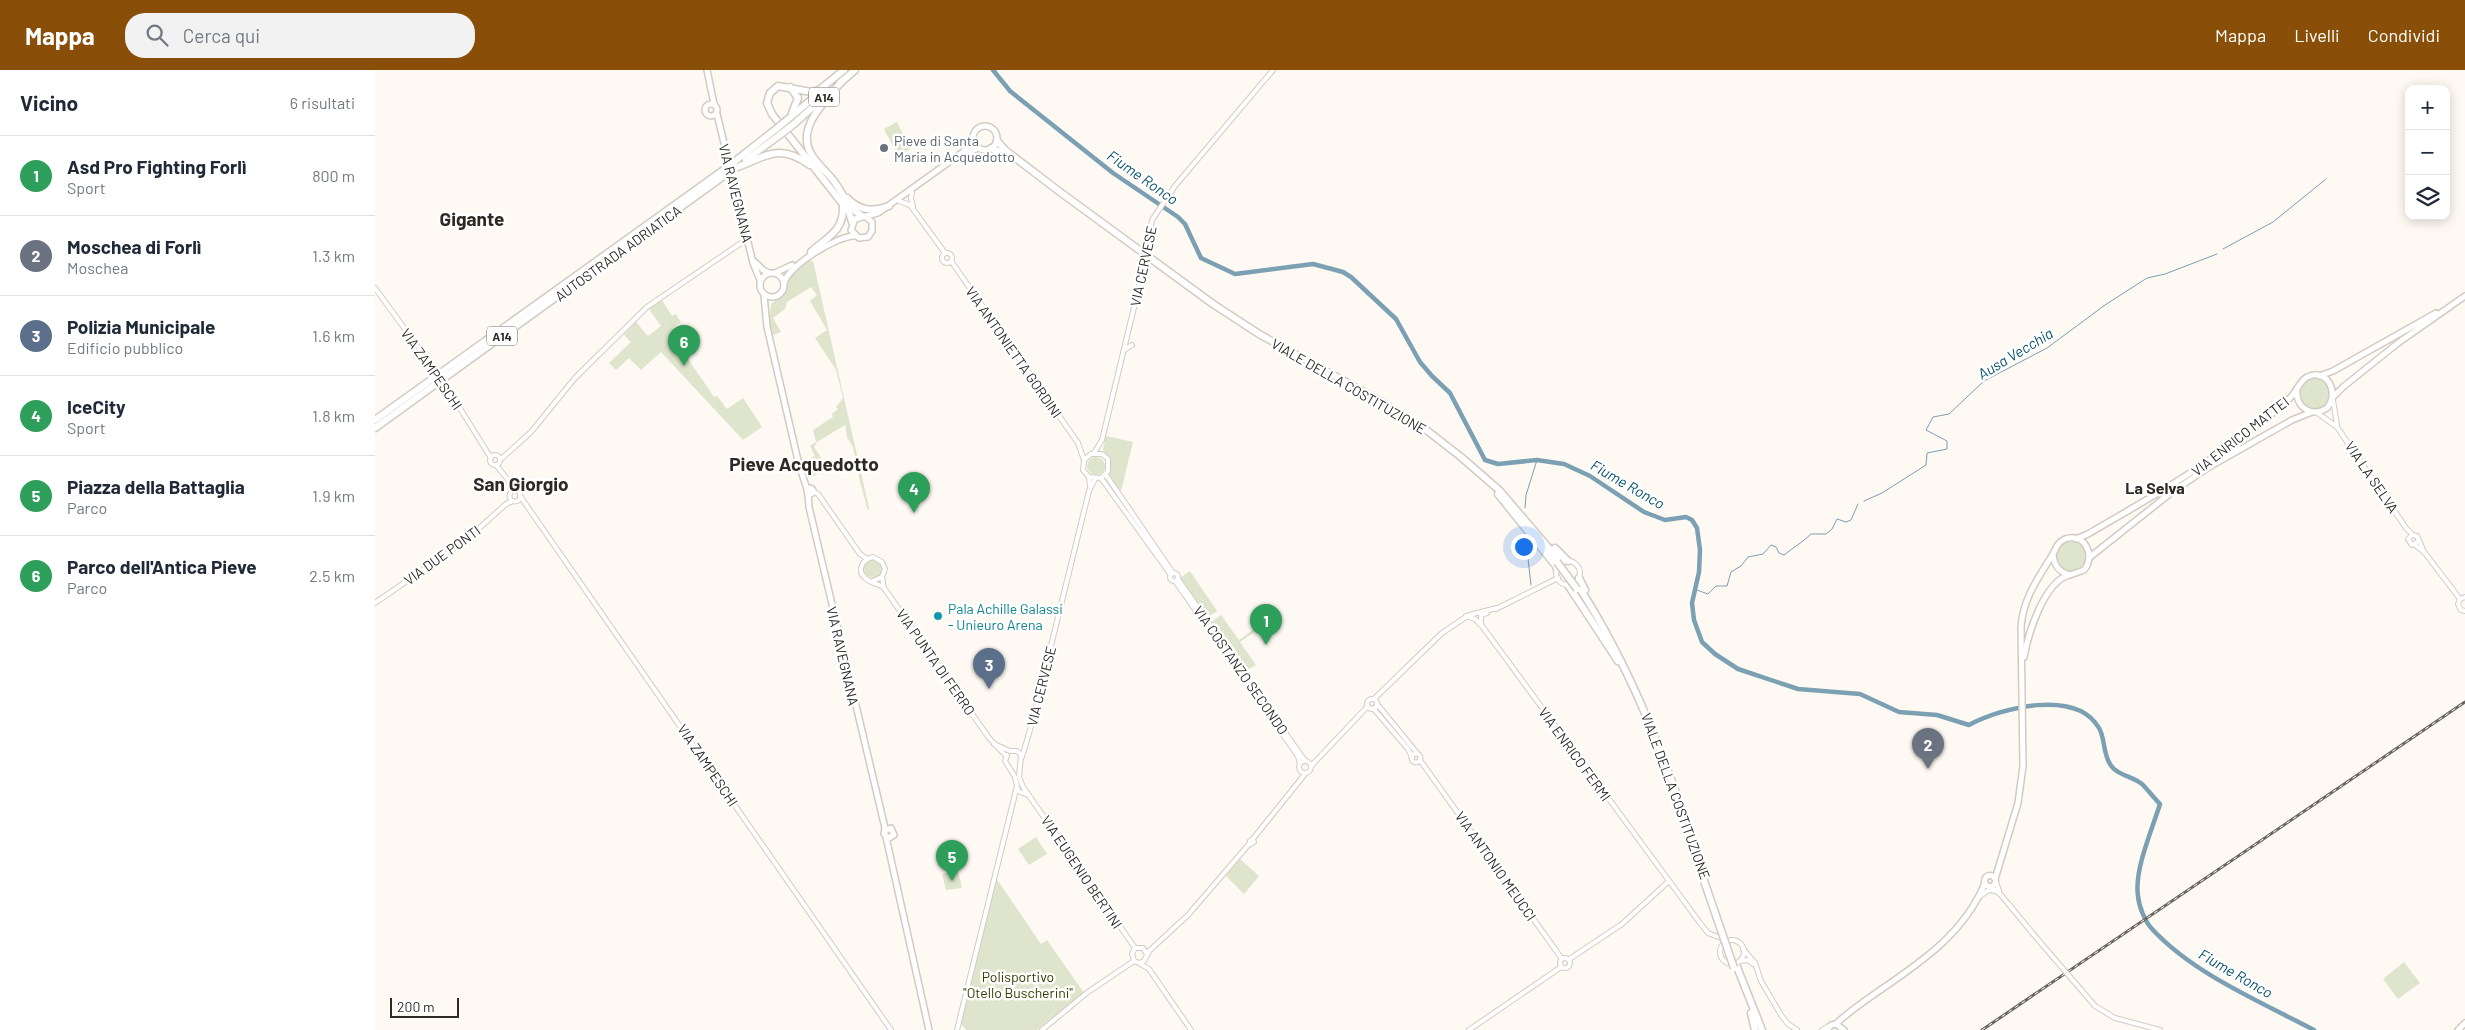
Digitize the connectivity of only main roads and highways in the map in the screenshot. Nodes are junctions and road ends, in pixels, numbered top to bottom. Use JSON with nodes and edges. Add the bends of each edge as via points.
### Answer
{"nodes":[{"id":1,"x":707,"y":70,"type":"edge"},
{"id":2,"x":845,"y":70,"type":"edge"},
{"id":3,"x":855,"y":70,"type":"edge"},
{"id":4,"x":842,"y":81,"type":"junction"},
{"id":5,"x":790,"y":87,"type":"junction"},
{"id":6,"x":710,"y":93,"type":"junction"},
{"id":7,"x":714,"y":104,"type":"junction"},
{"id":8,"x":707,"y":106,"type":"junction"},
{"id":9,"x":717,"y":114,"type":"junction"},
{"id":10,"x":709,"y":116,"type":"junction"},
{"id":11,"x":787,"y":120,"type":"junction"},
{"id":12,"x":720,"y":128,"type":"junction"},
{"id":13,"x":778,"y":131,"type":"junction"},
{"id":14,"x":973,"y":139,"type":"junction"},
{"id":15,"x":997,"y":141,"type":"junction"},
{"id":16,"x":979,"y":148,"type":"junction"},
{"id":17,"x":991,"y":148,"type":"junction"},
{"id":18,"x":735,"y":165,"type":"junction"},
{"id":19,"x":819,"y":168,"type":"junction"},
{"id":20,"x":843,"y":195,"type":"junction"},
{"id":21,"x":843,"y":205,"type":"junction"},
{"id":22,"x":889,"y":206,"type":"junction"},
{"id":23,"x":864,"y":216,"type":"junction"},
{"id":24,"x":873,"y":224,"type":"junction"},
{"id":25,"x":851,"y":225,"type":"junction"},
{"id":26,"x":856,"y":236,"type":"junction"},
{"id":27,"x":627,"y":242,"type":"junction"},
{"id":28,"x":811,"y":252,"type":"junction"},
{"id":29,"x":752,"y":257,"type":"junction"},
{"id":30,"x":773,"y":273,"type":"junction"},
{"id":31,"x":761,"y":280,"type":"junction"},
{"id":32,"x":784,"y":284,"type":"junction"},
{"id":33,"x":1191,"y":290,"type":"junction"},
{"id":34,"x":764,"y":295,"type":"junction"},
{"id":35,"x":775,"y":296,"type":"junction"},
{"id":36,"x":2465,"y":296,"type":"edge"},
{"id":37,"x":766,"y":316,"type":"junction"},
{"id":38,"x":2319,"y":376,"type":"junction"},
{"id":39,"x":2297,"y":389,"type":"junction"},
{"id":40,"x":2333,"y":398,"type":"junction"},
{"id":41,"x":2314,"y":412,"type":"junction"},
{"id":42,"x":375,"y":420,"type":"edge"},
{"id":43,"x":375,"y":428,"type":"edge"},
{"id":44,"x":1498,"y":492,"type":"junction"},
{"id":45,"x":2076,"y":539,"type":"junction"},
{"id":46,"x":2053,"y":554,"type":"junction"},
{"id":47,"x":2090,"y":557,"type":"junction"},
{"id":48,"x":1568,"y":561,"type":"road end"},
{"id":49,"x":1557,"y":570,"type":"road end"},
{"id":50,"x":2070,"y":575,"type":"junction"},
{"id":51,"x":1579,"y":578,"type":"road end"},
{"id":52,"x":1568,"y":585,"type":"road end"},
{"id":53,"x":1578,"y":588,"type":"junction"},
{"id":54,"x":1617,"y":651,"type":"junction"},
{"id":55,"x":1618,"y":661,"type":"junction"},
{"id":56,"x":2022,"y":677,"type":"junction"},
{"id":57,"x":881,"y":814,"type":"junction"},
{"id":58,"x":891,"y":828,"type":"junction"},
{"id":59,"x":887,"y":835,"type":"junction"},
{"id":60,"x":1691,"y":837,"type":"junction"},
{"id":61,"x":1994,"y":879,"type":"junction"},
{"id":62,"x":1988,"y":885,"type":"junction"},
{"id":63,"x":1737,"y":966,"type":"junction"},
{"id":64,"x":1850,"y":1012,"type":"junction"},
{"id":65,"x":2465,"y":1023,"type":"edge"},
{"id":66,"x":1836,"y":1024,"type":"junction"},
{"id":67,"x":1828,"y":1028,"type":"edge"},
{"id":68,"x":929,"y":1030,"type":"edge"},
{"id":69,"x":1758,"y":1030,"type":"edge"},
{"id":70,"x":1843,"y":1030,"type":"edge"},
{"id":71,"x":2458,"y":1030,"type":"edge"}],
"edges":[{"from":1,"to":6,"type":"main road"},
{"from":2,"to":5,"type":"highway","number":"A14","via":[[819,90],[811,92]]},
{"from":2,"to":11,"type":"highway","name":"AUTOSTRADA ADRIATICA","number":"A14"},
{"from":3,"to":4,"type":"highway","name":"AUTOSTRADA ADRIATICA","number":"A14"},
{"from":4,"to":13,"type":"highway","name":"AUTOSTRADA ADRIATICA","number":"A14","bridge":true,"via":[[794,124]]},
{"from":4,"to":19,"type":"highway","number":"A14","via":[[809,127],[810,150]]},
{"from":5,"to":11,"type":"highway","number":"A14","via":[[798,98]]},
{"from":5,"to":19,"type":"highway","number":"A14","via":[[774,89],[768,95],[767,106],[807,158]]},
{"from":6,"to":7,"type":"main road"},
{"from":6,"to":8,"type":"main road"},
{"from":7,"to":8,"type":"main road"},
{"from":7,"to":9,"type":"main road"},
{"from":8,"to":10,"type":"main road","via":[[705,112]]},
{"from":9,"to":10,"type":"main road"},
{"from":9,"to":12,"type":"main road","name":"VIA RAVEGNANA"},
{"from":10,"to":12,"type":"main road","name":"VIA RAVEGNANA"},
{"from":11,"to":13,"type":"highway","name":"AUTOSTRADA ADRIATICA","number":"A14","bridge":true},
{"from":12,"to":29,"type":"main road","name":"VIA RAVEGNANA"},
{"from":13,"to":18,"type":"highway","name":"AUTOSTRADA ADRIATICA","number":"A14"},
{"from":14,"to":15,"type":"main road","via":[[977,130],[987,126],[995,131]]},
{"from":14,"to":16,"type":"main road"},
{"from":14,"to":22,"type":"main road","via":[[963,152]]},
{"from":15,"to":17,"type":"main road"},
{"from":15,"to":33,"type":"highway","via":[[1008,153]]},
{"from":16,"to":17,"type":"main road"},
{"from":16,"to":24,"type":"main road","via":[[970,150]]},
{"from":17,"to":33,"type":"highway","via":[[1009,157]]},
{"from":18,"to":19,"type":"highway","number":"A14","via":[[780,152],[797,156]]},
{"from":18,"to":27,"type":"highway","name":"AUTOSTRADA ADRIATICA","number":"A14","bridge":true},
{"from":19,"to":20,"type":"highway","number":"A14"},
{"from":19,"to":21,"type":"highway","number":"A14"},
{"from":20,"to":22,"type":"highway","number":"A14","via":[[865,210]]},
{"from":20,"to":23,"type":"highway","via":[[852,210]]},
{"from":21,"to":25,"type":"highway","via":[[849,212]]},
{"from":21,"to":28,"type":"highway","via":[[838,228]]},
{"from":22,"to":23,"type":"main road"},
{"from":23,"to":24,"type":"main road"},
{"from":23,"to":25,"type":"main road"},
{"from":24,"to":26,"type":"main road","via":[[873,231],[868,236]]},
{"from":25,"to":26,"type":"main road"},
{"from":25,"to":28,"type":"main road","via":[[845,234]]},
{"from":26,"to":32,"type":"main road","via":[[846,237],[807,258],[787,274]]},
{"from":27,"to":42,"type":"highway","name":"AUTOSTRADA ADRIATICA","number":"A14"},
{"from":27,"to":43,"type":"highway","name":"AUTOSTRADA ADRIATICA","number":"A14"},
{"from":28,"to":30,"type":"main road","via":[[785,271]]},
{"from":29,"to":30,"type":"main road","name":"VIA RAVEGNANA","via":[[763,270]]},
{"from":29,"to":31,"type":"main road","name":"VIA RAVEGNANA"},
{"from":30,"to":31,"type":"main road"},
{"from":30,"to":32,"type":"main road","via":[[780,276]]},
{"from":31,"to":34,"type":"main road","via":[[759,287]]},
{"from":32,"to":35,"type":"main road","via":[[783,290]]},
{"from":33,"to":44,"type":"highway","name":"VIALE DELLA COSTITUZIONE","via":[[1261,338],[1422,431]]},
{"from":34,"to":35,"type":"main road"},
{"from":34,"to":37,"type":"main road","name":"VIA RAVEGNANA"},
{"from":35,"to":37,"type":"main road","via":[[769,303]]},
{"from":36,"to":38,"type":"main road"},
{"from":36,"to":40,"type":"main road","via":[[2398,343],[2343,386]]},
{"from":37,"to":57,"type":"main road","name":"VIA RAVEGNANA","via":[[803,477],[810,493]]},
{"from":38,"to":39,"type":"main road","via":[[2306,378]]},
{"from":38,"to":40,"type":"main road","via":[[2329,382]]},
{"from":39,"to":41,"type":"main road","via":[[2298,402]]},
{"from":39,"to":45,"type":"main road","name":"VIA ENRICO MATTEI","via":[[2285,403],[2193,473]]},
{"from":40,"to":41,"type":"main road","via":[[2327,408]]},
{"from":41,"to":47,"type":"main road","name":"VIA ENRICO MATTEI","via":[[2292,420],[2209,467]]},
{"from":44,"to":48,"type":"highway","via":[[1522,511]]},
{"from":44,"to":49,"type":"highway"},
{"from":44,"to":53,"type":"highway","name":"VIALE DELLA COSTITUZIONE","bridge":true},
{"from":45,"to":46,"type":"main road","via":[[2061,542]]},
{"from":45,"to":47,"type":"main road","via":[[2087,548]]},
{"from":46,"to":50,"type":"main road","via":[[2059,570]]},
{"from":46,"to":56,"type":"main road","via":[[2033,584],[2025,605],[2021,627]]},
{"from":47,"to":50,"type":"main road","via":[[2084,570]]},
{"from":50,"to":56,"type":"main road","via":[[2056,583],[2039,610],[2027,641]]},
{"from":51,"to":54,"type":"highway","via":[[1605,622]]},
{"from":52,"to":55,"type":"highway"},
{"from":53,"to":54,"type":"highway","name":"VIALE DELLA COSTITUZIONE"},
{"from":53,"to":55,"type":"highway","name":"VIALE DELLA COSTITUZIONE"},
{"from":54,"to":60,"type":"highway","name":"VIALE DELLA COSTITUZIONE","via":[[1662,751]]},
{"from":55,"to":60,"type":"highway","name":"VIALE DELLA COSTITUZIONE","via":[[1660,754]]},
{"from":56,"to":61,"type":"main road","via":[[2023,766],[2018,803]]},
{"from":57,"to":58,"type":"main road","name":"VIA RAVEGNANA"},
{"from":57,"to":59,"type":"main road","name":"VIA RAVEGNANA"},
{"from":58,"to":59,"type":"main road"},
{"from":58,"to":59,"type":"main road","via":[[894,833]]},
{"from":59,"to":68,"type":"main road","name":"VIA RAVEGNANA"},
{"from":60,"to":63,"type":"highway","name":"VIALE DELLA COSTITUZIONE","bridge":true},
{"from":61,"to":62,"type":"main road"},
{"from":61,"to":62,"type":"main road","via":[[1986,878]]},
{"from":62,"to":64,"type":"main road","via":[[1947,940]]},
{"from":63,"to":69,"type":"highway","name":"VIALE DELLA COSTITUZIONE"},
{"from":63,"to":69,"type":"highway"},
{"from":64,"to":66,"type":"main road"},
{"from":64,"to":70,"type":"main road"},
{"from":65,"to":71,"type":"main road"},
{"from":66,"to":67,"type":"main road"},
{"from":66,"to":70,"type":"main road"}]}
